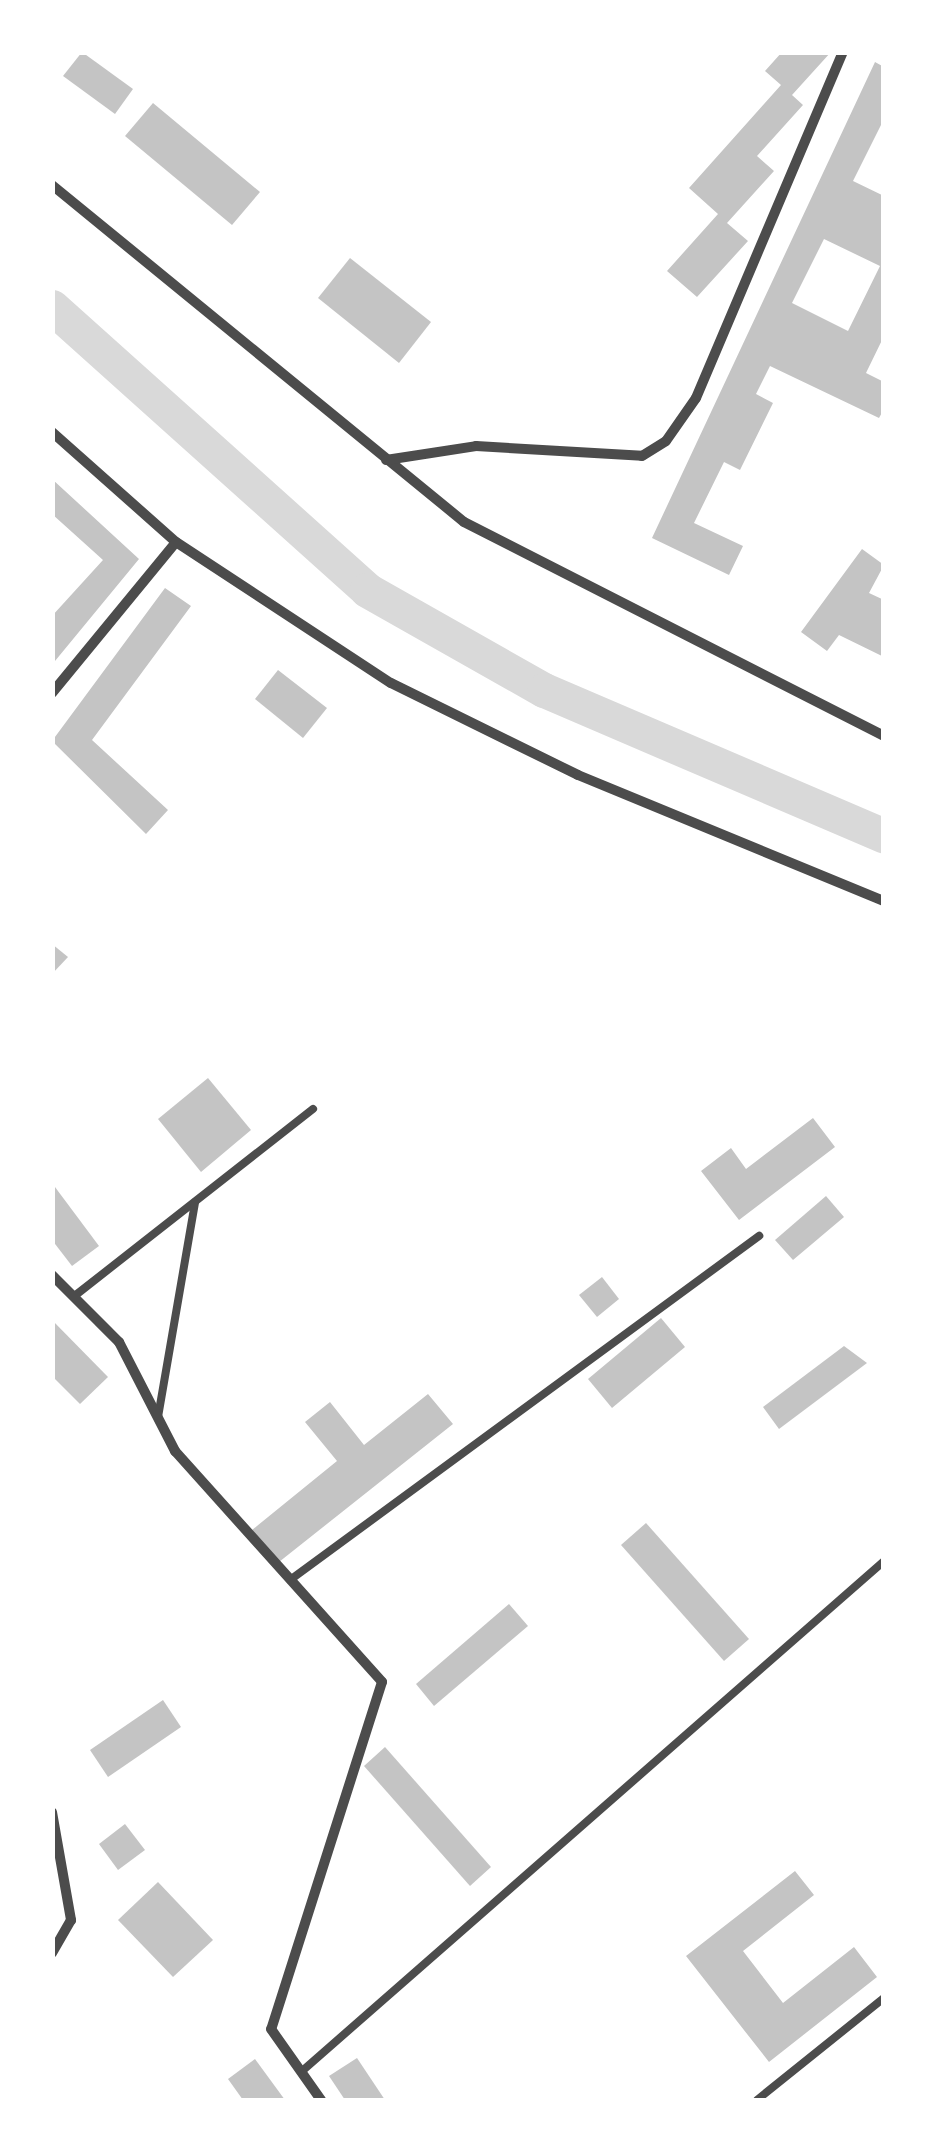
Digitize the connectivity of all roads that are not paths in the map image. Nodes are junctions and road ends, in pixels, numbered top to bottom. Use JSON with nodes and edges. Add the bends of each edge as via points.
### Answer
{"nodes":[{"id":1,"x":843,"y":52,"type":"edge"},
{"id":2,"x":52,"y":185,"type":"edge"},
{"id":3,"x":52,"y":432,"type":"edge"},
{"id":4,"x":386,"y":460,"type":"junction"},
{"id":5,"x":176,"y":542,"type":"junction"},
{"id":6,"x":52,"y":693,"type":"edge"},
{"id":7,"x":884,"y":736,"type":"edge"},
{"id":8,"x":884,"y":900,"type":"edge"},
{"id":9,"x":312,"y":1109,"type":"dead end"},
{"id":10,"x":195,"y":1202,"type":"junction"},
{"id":11,"x":759,"y":1236,"type":"dead end"},
{"id":12,"x":52,"y":1275,"type":"edge"},
{"id":13,"x":77,"y":1294,"type":"junction"},
{"id":14,"x":158,"y":1417,"type":"junction"},
{"id":15,"x":884,"y":1561,"type":"edge"},
{"id":16,"x":290,"y":1580,"type":"junction"},
{"id":17,"x":52,"y":1812,"type":"edge"},
{"id":18,"x":52,"y":1953,"type":"edge"},
{"id":19,"x":884,"y":1998,"type":"edge"},
{"id":20,"x":301,"y":2072,"type":"junction"},
{"id":21,"x":321,"y":2100,"type":"edge"},
{"id":22,"x":758,"y":2100,"type":"edge"}],
"edges":[{"from":1,"to":4,"type":"street","via":[[696,398],[666,442],[642,456],[476,446]]},
{"from":2,"to":4,"type":"street"},
{"from":3,"to":5,"type":"street"},
{"from":4,"to":7,"type":"street","via":[[464,522]]},
{"from":5,"to":6,"type":"street"},
{"from":5,"to":8,"type":"street","via":[[391,683],[578,774]]},
{"from":9,"to":10,"type":"lane"},
{"from":10,"to":13,"type":"lane"},
{"from":10,"to":14,"type":"lane"},
{"from":11,"to":16,"type":"lane"},
{"from":12,"to":13,"type":"street"},
{"from":13,"to":14,"type":"street","via":[[120,1342]]},
{"from":14,"to":16,"type":"street","via":[[175,1452]]},
{"from":15,"to":20,"type":"lane"},
{"from":16,"to":20,"type":"street","via":[[382,1682],[270,2029]]},
{"from":17,"to":18,"type":"street","via":[[71,1920]]},
{"from":19,"to":22,"type":"lane"},
{"from":20,"to":21,"type":"street"}]}
